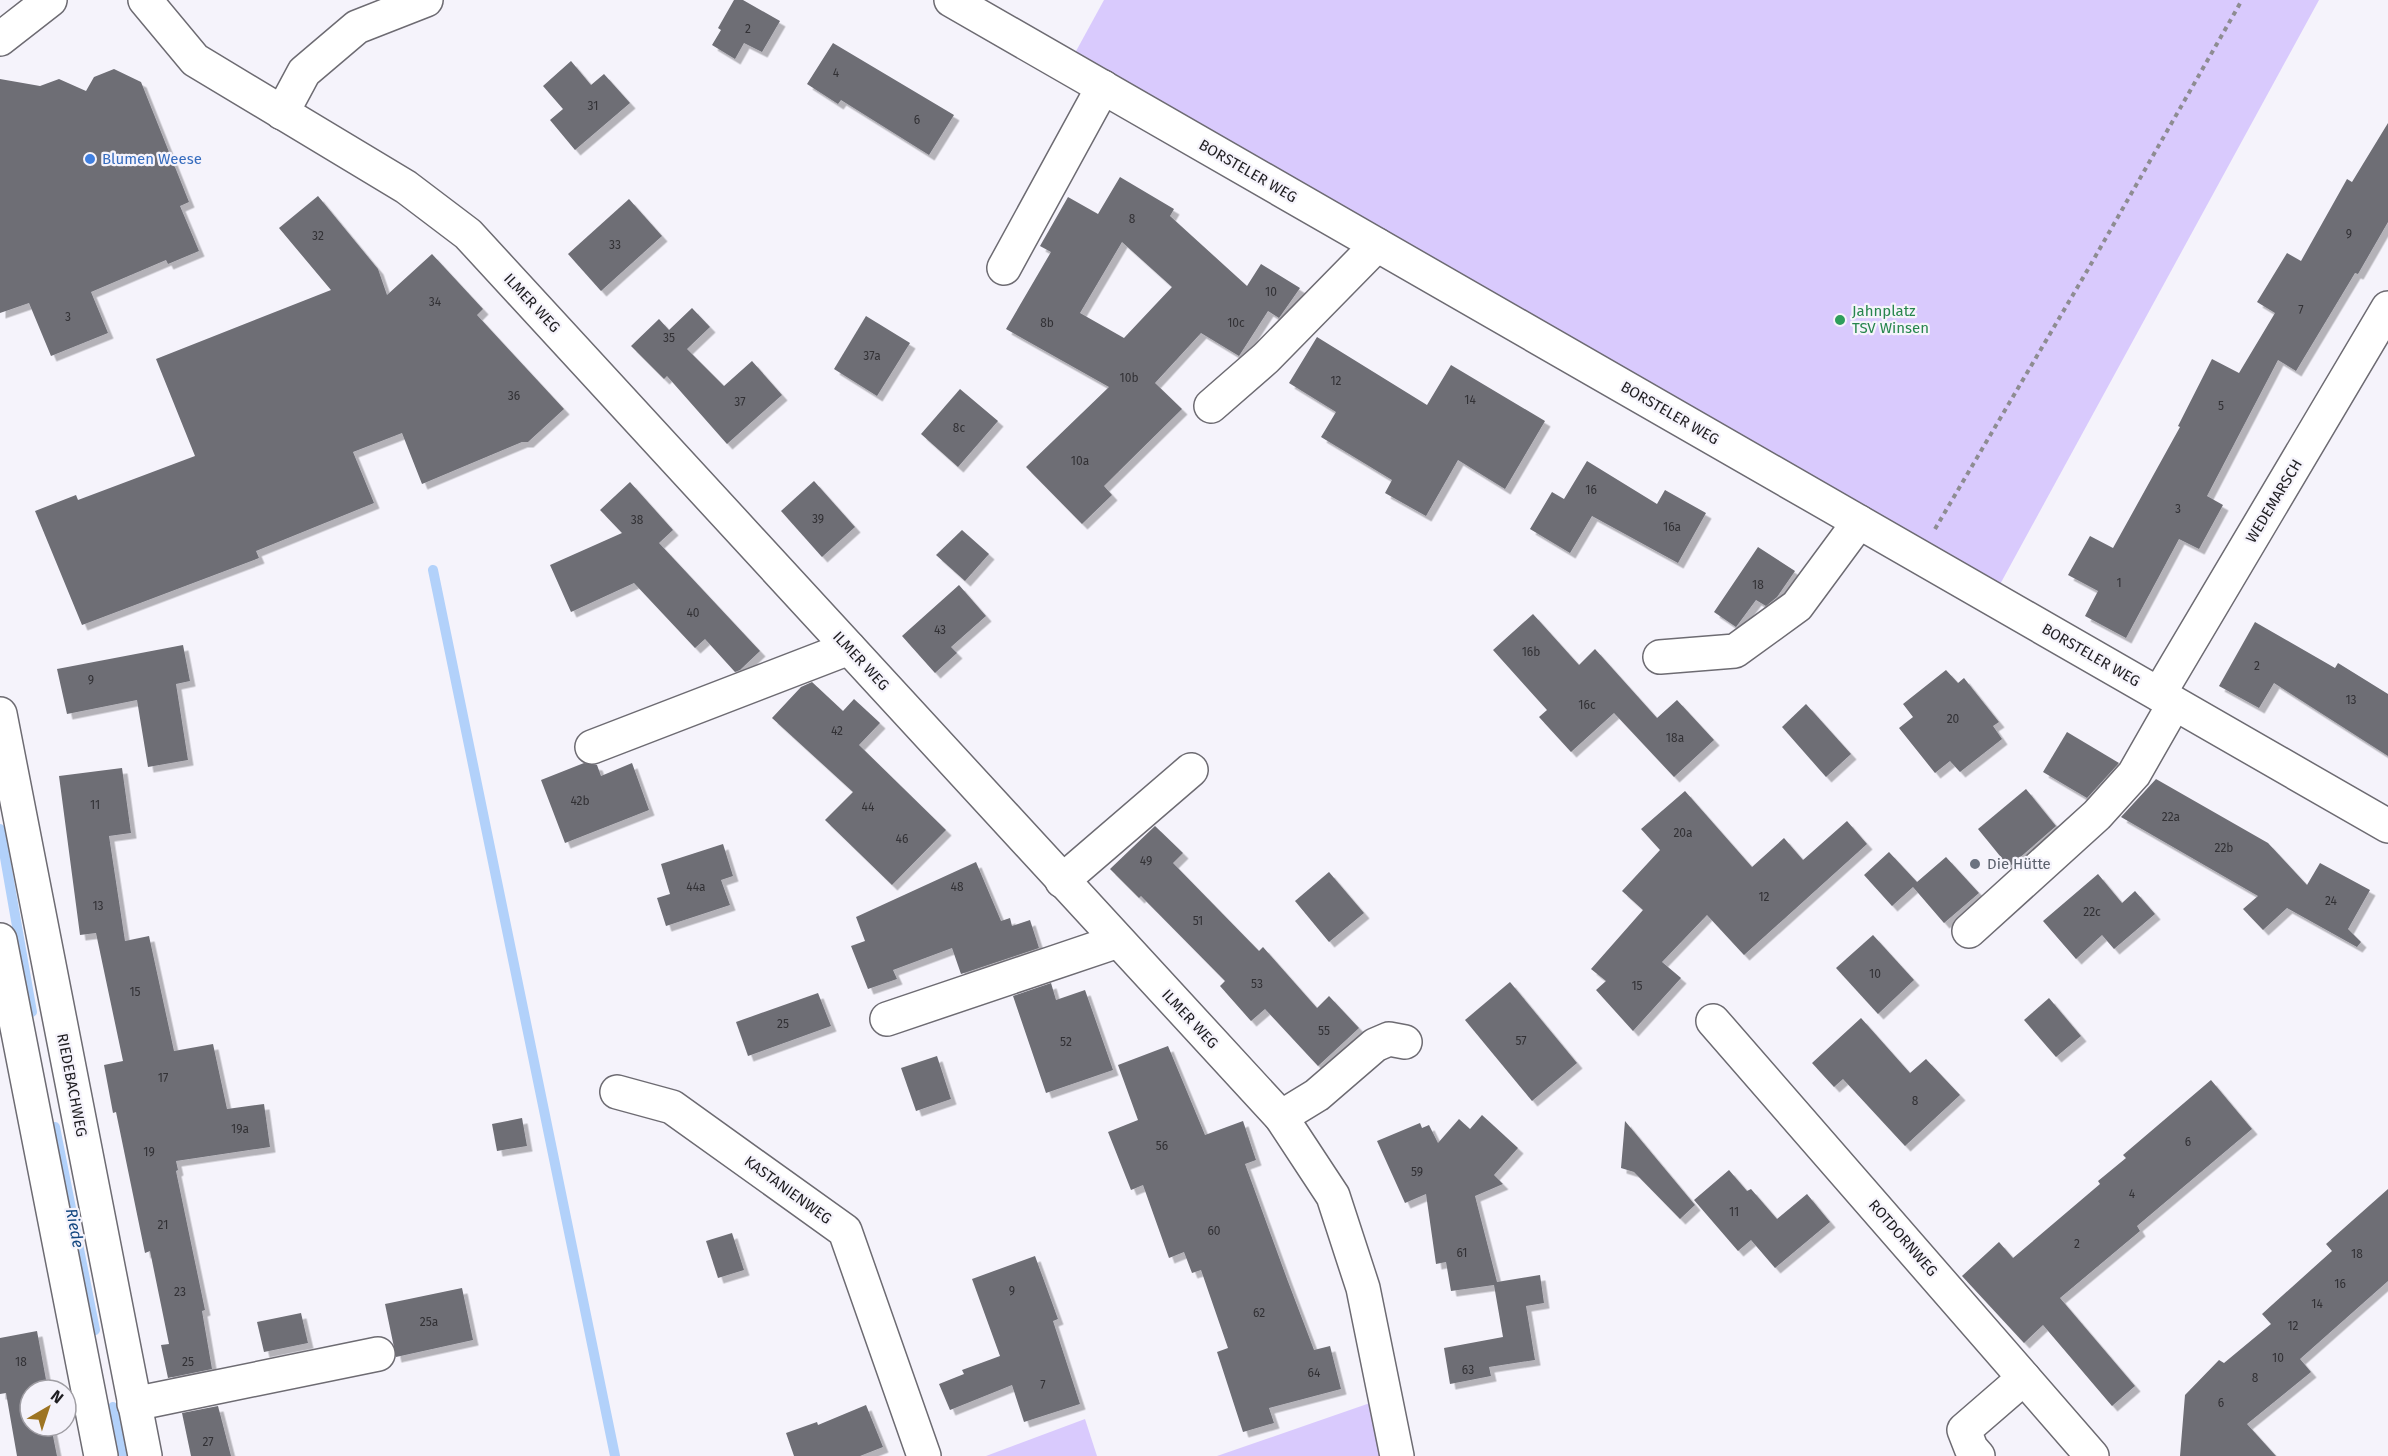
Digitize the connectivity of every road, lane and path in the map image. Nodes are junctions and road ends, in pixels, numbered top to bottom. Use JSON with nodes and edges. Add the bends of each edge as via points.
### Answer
{"nodes":[{"id":1,"x":50,"y":0,"type":"edge"},
{"id":2,"x":146,"y":0,"type":"edge"},
{"id":3,"x":426,"y":0,"type":"edge"},
{"id":4,"x":951,"y":0,"type":"edge"},
{"id":5,"x":2242,"y":0,"type":"edge"},
{"id":6,"x":0,"y":39,"type":"edge"},
{"id":7,"x":1103,"y":87,"type":"junction"},
{"id":8,"x":282,"y":113,"type":"junction"},
{"id":9,"x":1377,"y":245,"type":"junction"},
{"id":10,"x":1004,"y":268,"type":"dead end"},
{"id":11,"x":2388,"y":308,"type":"edge"},
{"id":12,"x":1211,"y":406,"type":"dead end"},
{"id":13,"x":1859,"y":522,"type":"junction"},
{"id":14,"x":1918,"y":556,"type":"junction"},
{"id":15,"x":849,"y":648,"type":"junction"},
{"id":16,"x":1660,"y":657,"type":"dead end"},
{"id":17,"x":2167,"y":699,"type":"junction"},
{"id":18,"x":0,"y":714,"type":"edge"},
{"id":19,"x":592,"y":747,"type":"dead end"},
{"id":20,"x":1191,"y":770,"type":"dead end"},
{"id":21,"x":2388,"y":826,"type":"edge"},
{"id":22,"x":1062,"y":881,"type":"junction"},
{"id":23,"x":1969,"y":931,"type":"dead end"},
{"id":24,"x":0,"y":940,"type":"edge"},
{"id":25,"x":1118,"y":941,"type":"junction"},
{"id":26,"x":887,"y":1019,"type":"dead end"},
{"id":27,"x":1713,"y":1021,"type":"dead end"},
{"id":28,"x":1405,"y":1042,"type":"dead end"},
{"id":29,"x":617,"y":1092,"type":"dead end"},
{"id":30,"x":1281,"y":1117,"type":"junction"},
{"id":31,"x":378,"y":1354,"type":"dead end"},
{"id":32,"x":2025,"y":1378,"type":"junction"},
{"id":33,"x":134,"y":1404,"type":"junction"},
{"id":34,"x":101,"y":1456,"type":"edge"},
{"id":35,"x":145,"y":1456,"type":"edge"},
{"id":36,"x":924,"y":1456,"type":"edge"},
{"id":37,"x":1397,"y":1456,"type":"edge"},
{"id":38,"x":1978,"y":1456,"type":"edge"},
{"id":39,"x":2092,"y":1456,"type":"edge"}],
"edges":[{"from":1,"to":6,"type":"street"},
{"from":2,"to":8,"type":"street","name":"ILMER WEG","via":[[195,60]]},
{"from":3,"to":8,"type":"street","via":[[357,27],[304,72]]},
{"from":4,"to":7,"type":"street","name":"BORSTELER WEG"},
{"from":5,"to":14,"type":"path"},
{"from":7,"to":9,"type":"street","name":"BORSTELER WEG"},
{"from":7,"to":10,"type":"street"},
{"from":8,"to":15,"type":"street","name":"ILMER WEG","via":[[406,187],[468,234]]},
{"from":9,"to":12,"type":"street","via":[[1266,358]]},
{"from":9,"to":13,"type":"street","name":"BORSTELER WEG"},
{"from":11,"to":17,"type":"street","name":"WEDEMARSCH"},
{"from":13,"to":14,"type":"street","name":"BORSTELER WEG"},
{"from":13,"to":16,"type":"street","via":[[1797,606],[1735,651]]},
{"from":14,"to":17,"type":"street","name":"BORSTELER WEG"},
{"from":15,"to":19,"type":"street"},
{"from":15,"to":22,"type":"street","name":"ILMER WEG"},
{"from":17,"to":21,"type":"street","name":"BORSTELER WEG"},
{"from":17,"to":23,"type":"street","name":"WEDEMARSCH","via":[[2134,774]]},
{"from":18,"to":33,"type":"street","name":"RIEDEBACHWEG"},
{"from":20,"to":22,"type":"street"},
{"from":22,"to":25,"type":"street","name":"ILMER WEG"},
{"from":24,"to":34,"type":"street"},
{"from":25,"to":26,"type":"street"},
{"from":25,"to":30,"type":"street","name":"ILMER WEG"},
{"from":27,"to":32,"type":"street","name":"ROTDORNWEG"},
{"from":28,"to":30,"type":"street","via":[[1389,1039],[1375,1045],[1317,1095]]},
{"from":29,"to":36,"type":"street","name":"KASTANIENWEG","via":[[672,1107],[845,1231]]},
{"from":30,"to":37,"type":"street","name":"ILMER WEG","via":[[1333,1196],[1363,1288]]},
{"from":31,"to":33,"type":"street"},
{"from":32,"to":38,"type":"street","via":[[1964,1430]]},
{"from":32,"to":39,"type":"street","name":"ROTDORNWEG"},
{"from":33,"to":35,"type":"street","name":"RIEDEBACHWEG"}]}
